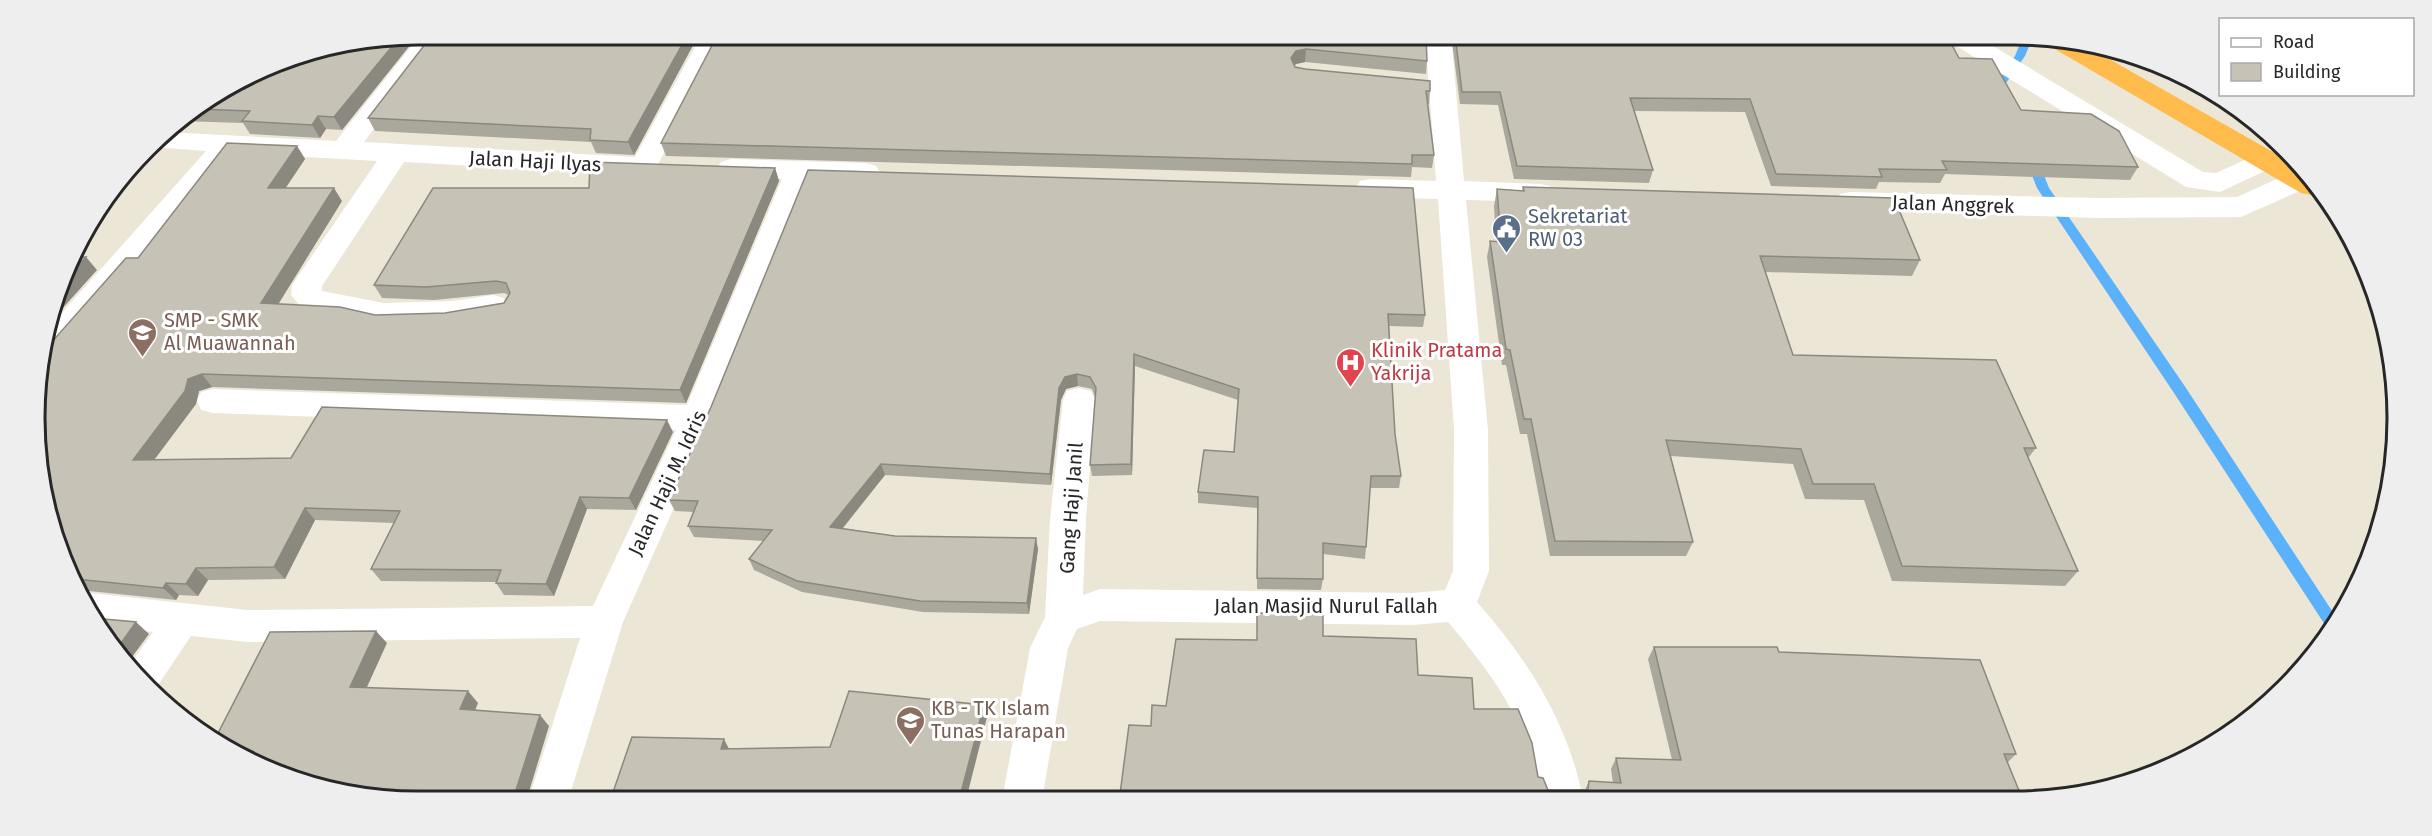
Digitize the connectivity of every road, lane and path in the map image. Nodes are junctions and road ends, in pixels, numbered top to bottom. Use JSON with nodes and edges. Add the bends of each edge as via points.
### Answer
{"nodes":[{"id":1,"x":426,"y":45,"type":"edge"},
{"id":2,"x":710,"y":45,"type":"edge"},
{"id":3,"x":1436,"y":45,"type":"edge"},
{"id":4,"x":1972,"y":45,"type":"edge"},
{"id":5,"x":2074,"y":50,"type":"edge"},
{"id":6,"x":169,"y":141,"type":"edge"},
{"id":7,"x":229,"y":143,"type":"junction"},
{"id":8,"x":343,"y":150,"type":"junction"},
{"id":9,"x":396,"y":154,"type":"junction"},
{"id":10,"x":2279,"y":155,"type":"edge"},
{"id":11,"x":704,"y":168,"type":"edge"},
{"id":12,"x":800,"y":170,"type":"junction"},
{"id":13,"x":896,"y":173,"type":"edge"},
{"id":14,"x":2300,"y":180,"type":"edge"},
{"id":15,"x":2301,"y":180,"type":"edge"},
{"id":16,"x":1339,"y":187,"type":"edge"},
{"id":17,"x":1452,"y":190,"type":"junction"},
{"id":18,"x":1572,"y":193,"type":"edge"},
{"id":19,"x":1822,"y":200,"type":"edge"},
{"id":20,"x":500,"y":305,"type":"edge"},
{"id":21,"x":52,"y":344,"type":"edge"},
{"id":22,"x":1079,"y":400,"type":"dead end"},
{"id":23,"x":213,"y":401,"type":"dead end"},
{"id":24,"x":698,"y":418,"type":"junction"},
{"id":25,"x":1456,"y":605,"type":"junction"},
{"id":26,"x":99,"y":610,"type":"edge"},
{"id":27,"x":1064,"y":617,"type":"junction"},
{"id":28,"x":182,"y":619,"type":"junction"},
{"id":29,"x":604,"y":622,"type":"junction"},
{"id":30,"x":146,"y":673,"type":"edge"},
{"id":31,"x":551,"y":791,"type":"edge"},
{"id":32,"x":1024,"y":791,"type":"edge"},
{"id":33,"x":1562,"y":791,"type":"edge"}],
"edges":[{"from":1,"to":8,"type":"street"},
{"from":2,"to":9,"type":"street","name":"Jalan Haji Ilyas","via":[[656,166]]},
{"from":3,"to":17,"type":"street","name":"Jalan Masjid Nurul Fallah","via":[[1431,84]]},
{"from":4,"to":10,"type":"street","via":[[2196,180],[2220,183]]},
{"from":5,"to":15,"type":"highway"},
{"from":6,"to":7,"type":"street","name":"Jalan Haji Ilyas"},
{"from":7,"to":8,"type":"street","name":"Jalan Haji Ilyas"},
{"from":7,"to":21,"type":"street"},
{"from":8,"to":9,"type":"street","name":"Jalan Haji Ilyas"},
{"from":9,"to":20,"type":"street","via":[[308,285],[306,295],[384,314],[452,312]]},
{"from":11,"to":12,"type":"street"},
{"from":12,"to":13,"type":"street"},
{"from":12,"to":24,"type":"street","name":"Jalan Haji M. Idris"},
{"from":14,"to":19,"type":"street","name":"Jalan Anggrek","via":[[2241,207],[2098,208]]},
{"from":16,"to":17,"type":"street"},
{"from":17,"to":18,"type":"street"},
{"from":17,"to":25,"type":"street","name":"Jalan Masjid Nurul Fallah","via":[[1471,430],[1471,571]]},
{"from":22,"to":27,"type":"street","name":"Gang Haji Janil"},
{"from":23,"to":24,"type":"street"},
{"from":24,"to":29,"type":"street","name":"Jalan Haji M. Idris"},
{"from":25,"to":27,"type":"street","name":"Jalan Masjid Nurul Fallah","via":[[1413,609],[1100,605]]},
{"from":25,"to":33,"type":"street","via":[[1494,648],[1534,708],[1557,765]]},
{"from":26,"to":28,"type":"street"},
{"from":27,"to":32,"type":"street","via":[[1049,648]]},
{"from":28,"to":29,"type":"street","via":[[248,626]]},
{"from":28,"to":30,"type":"street"},
{"from":29,"to":31,"type":"street","name":"Jalan Haji M. Idris"}]}
